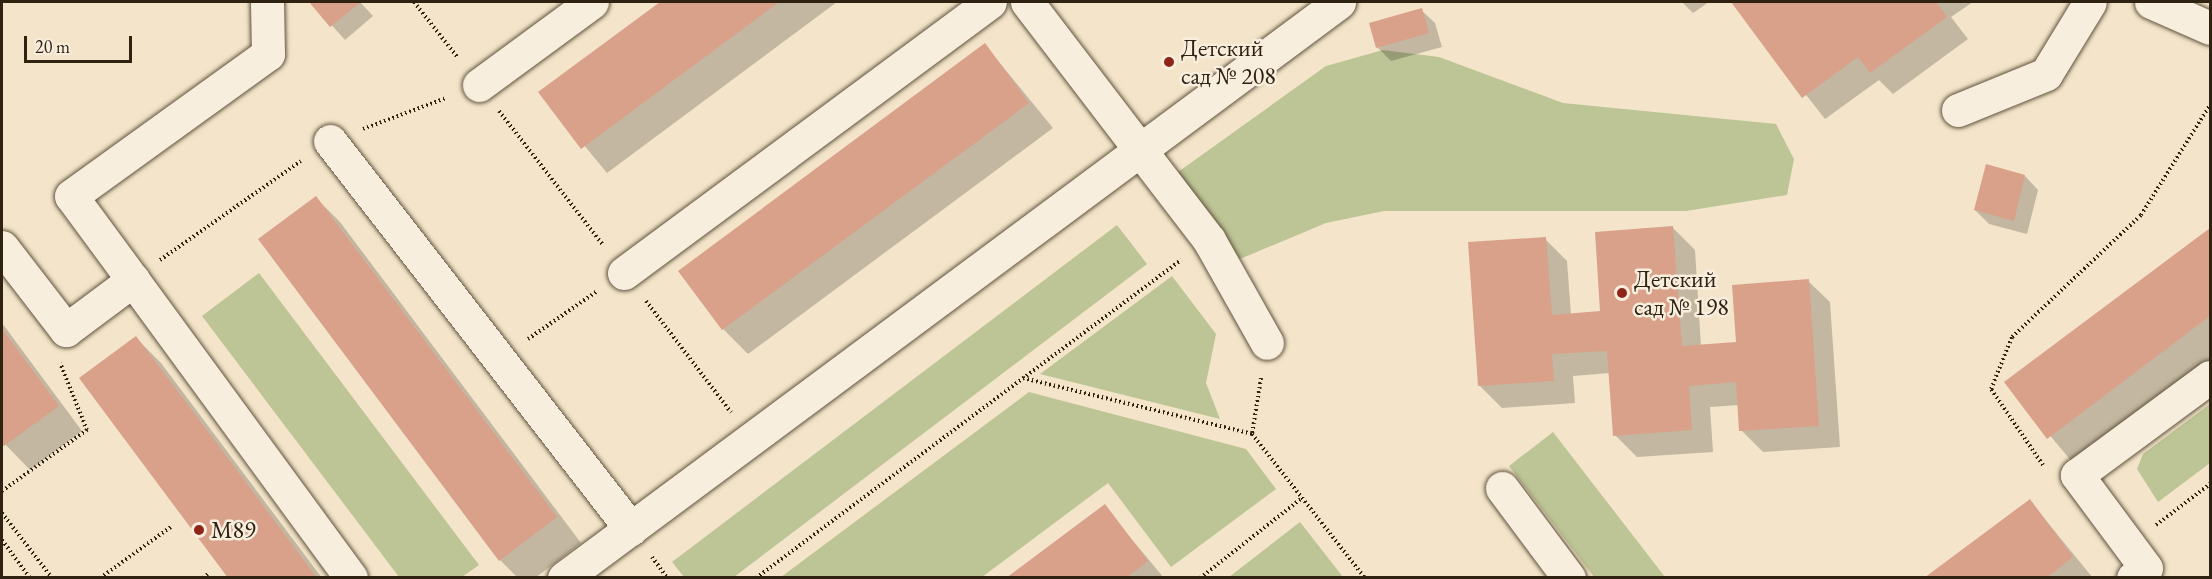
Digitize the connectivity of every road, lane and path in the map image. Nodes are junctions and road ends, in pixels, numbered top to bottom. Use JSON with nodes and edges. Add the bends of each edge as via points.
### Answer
{"nodes":[{"id":1,"x":267,"y":2,"type":"edge"},
{"id":2,"x":414,"y":2,"type":"edge"},
{"id":3,"x":592,"y":2,"type":"edge"},
{"id":4,"x":990,"y":2,"type":"edge"},
{"id":5,"x":1027,"y":2,"type":"edge"},
{"id":6,"x":2090,"y":2,"type":"edge"},
{"id":7,"x":2151,"y":2,"type":"edge"},
{"id":8,"x":1340,"y":3,"type":"edge"},
{"id":9,"x":2211,"y":28,"type":"edge"},
{"id":10,"x":479,"y":85,"type":"junction"},
{"id":11,"x":2211,"y":105,"type":"edge"},
{"id":12,"x":1958,"y":110,"type":"dead end"},
{"id":13,"x":330,"y":141,"type":"junction"},
{"id":14,"x":1140,"y":150,"type":"junction"},
{"id":15,"x":1209,"y":240,"type":"junction"},
{"id":16,"x":2,"y":247,"type":"edge"},
{"id":17,"x":624,"y":273,"type":"junction"},
{"id":18,"x":133,"y":280,"type":"junction"},
{"id":19,"x":66,"y":330,"type":"junction"},
{"id":20,"x":1267,"y":343,"type":"joint"},
{"id":21,"x":499,"y":359,"type":"junction"},
{"id":22,"x":2211,"y":376,"type":"edge"},
{"id":23,"x":1023,"y":378,"type":"junction"},
{"id":24,"x":1252,"y":434,"type":"junction"},
{"id":25,"x":753,"y":440,"type":"junction"},
{"id":26,"x":2077,"y":475,"type":"junction"},
{"id":27,"x":2211,"y":484,"type":"edge"},
{"id":28,"x":1502,"y":488,"type":"dead end"},
{"id":29,"x":2,"y":491,"type":"edge"},
{"id":30,"x":1302,"y":498,"type":"junction"},
{"id":31,"x":2,"y":513,"type":"edge"},
{"id":32,"x":172,"y":526,"type":"dead end"},
{"id":33,"x":631,"y":529,"type":"junction"},
{"id":34,"x":2,"y":540,"type":"edge"},
{"id":35,"x":2129,"y":545,"type":"junction"},
{"id":36,"x":208,"y":574,"type":"dead end"},
{"id":37,"x":30,"y":578,"type":"edge"},
{"id":38,"x":52,"y":578,"type":"edge"},
{"id":39,"x":100,"y":578,"type":"edge"},
{"id":40,"x":202,"y":578,"type":"edge"},
{"id":41,"x":351,"y":578,"type":"edge"},
{"id":42,"x":564,"y":578,"type":"edge"},
{"id":43,"x":756,"y":578,"type":"edge"},
{"id":44,"x":1200,"y":578,"type":"edge"},
{"id":45,"x":1365,"y":578,"type":"edge"},
{"id":46,"x":1569,"y":578,"type":"edge"},
{"id":47,"x":2133,"y":578,"type":"edge"}],
"edges":[{"from":1,"to":18,"type":"lane","via":[[268,54],[70,196]]},
{"from":2,"to":10,"type":"path"},
{"from":3,"to":10,"type":"lane"},
{"from":4,"to":17,"type":"lane"},
{"from":5,"to":14,"type":"lane"},
{"from":6,"to":12,"type":"lane","via":[[2046,74]]},
{"from":7,"to":9,"type":"lane"},
{"from":8,"to":14,"type":"lane"},
{"from":10,"to":13,"type":"path"},
{"from":10,"to":17,"type":"path"},
{"from":11,"to":26,"type":"path","via":[[2141,215],[2012,338],[1991,389],[2050,476]]},
{"from":13,"to":18,"type":"path"},
{"from":13,"to":21,"type":"lane"},
{"from":14,"to":15,"type":"lane"},
{"from":14,"to":25,"type":"lane"},
{"from":15,"to":20,"type":"lane"},
{"from":15,"to":23,"type":"path"},
{"from":16,"to":19,"type":"lane"},
{"from":17,"to":21,"type":"path"},
{"from":17,"to":25,"type":"path"},
{"from":18,"to":19,"type":"lane"},
{"from":18,"to":41,"type":"lane"},
{"from":19,"to":29,"type":"path","via":[[60,365],[87,430]]},
{"from":20,"to":24,"type":"path"},
{"from":21,"to":33,"type":"lane"},
{"from":22,"to":26,"type":"lane"},
{"from":23,"to":24,"type":"path"},
{"from":23,"to":43,"type":"path"},
{"from":24,"to":30,"type":"path"},
{"from":25,"to":33,"type":"lane"},
{"from":26,"to":35,"type":"lane"},
{"from":27,"to":35,"type":"path"},
{"from":28,"to":46,"type":"lane"},
{"from":30,"to":44,"type":"path"},
{"from":30,"to":45,"type":"path"},
{"from":31,"to":38,"type":"path"},
{"from":32,"to":39,"type":"path"},
{"from":33,"to":42,"type":"lane"},
{"from":34,"to":37,"type":"path"},
{"from":35,"to":47,"type":"lane","via":[[2146,568]]},
{"from":36,"to":40,"type":"path"}]}
